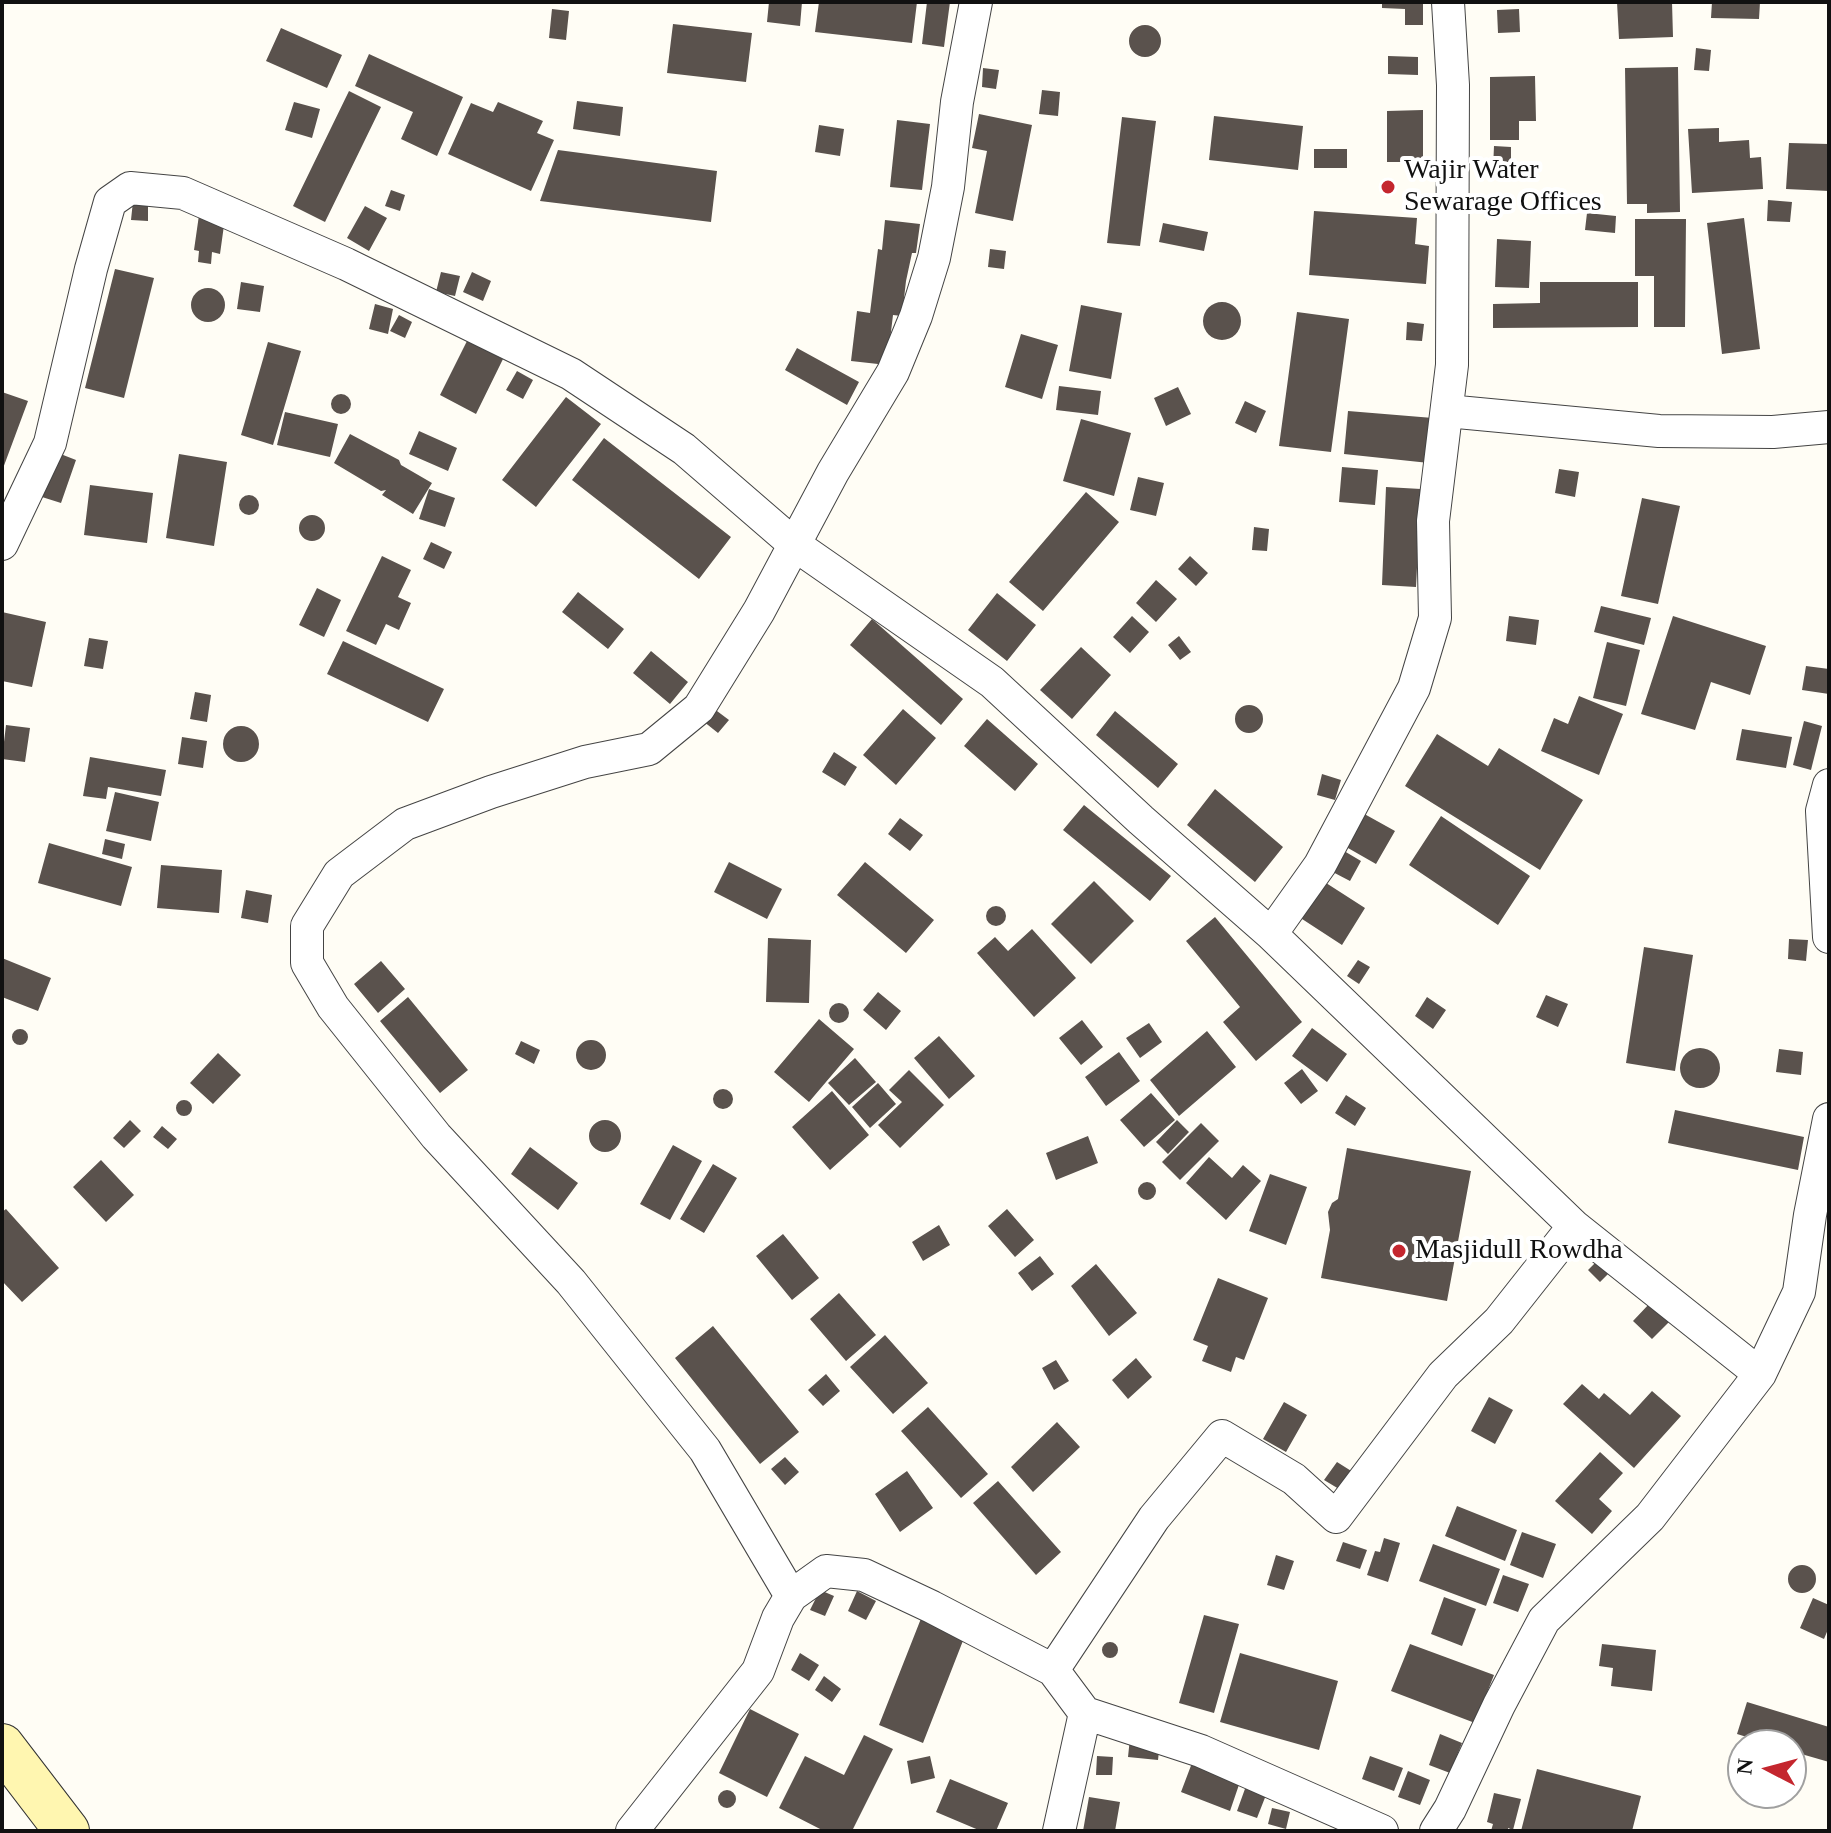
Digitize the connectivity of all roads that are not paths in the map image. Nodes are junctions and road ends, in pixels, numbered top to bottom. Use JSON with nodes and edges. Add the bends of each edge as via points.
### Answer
{"nodes":[{"id":1,"x":976,"y":2,"type":"edge"},
{"id":2,"x":1448,"y":2,"type":"edge"},
{"id":3,"x":1447,"y":411,"type":"junction"},
{"id":4,"x":1829,"y":427,"type":"edge"},
{"id":5,"x":2,"y":544,"type":"edge"},
{"id":6,"x":795,"y":545,"type":"junction"},
{"id":7,"x":1829,"y":785,"type":"edge"},
{"id":8,"x":1271,"y":934,"type":"junction"},
{"id":9,"x":1829,"y":937,"type":"edge"},
{"id":10,"x":1829,"y":1119,"type":"edge"},
{"id":11,"x":1574,"y":1226,"type":"junction"},
{"id":12,"x":1760,"y":1374,"type":"junction"},
{"id":13,"x":791,"y":1596,"type":"junction"},
{"id":14,"x":1053,"y":1670,"type":"junction"},
{"id":15,"x":1085,"y":1713,"type":"junction"},
{"id":16,"x":2,"y":1746,"type":"edge"},
{"id":17,"x":1374,"y":1830,"type":"edge"},
{"id":18,"x":67,"y":1831,"type":"edge"},
{"id":19,"x":632,"y":1831,"type":"edge"},
{"id":20,"x":1059,"y":1831,"type":"edge"},
{"id":21,"x":1436,"y":1831,"type":"edge"}],
"edges":[{"from":1,"to":6,"type":"street","via":[[948,187],[916,316],[893,372]]},
{"from":2,"to":3,"type":"street","via":[[1453,205]]},
{"from":3,"to":4,"type":"street","via":[[1659,431]]},
{"from":3,"to":8,"type":"street","via":[[1433,521],[1435,618],[1414,688],[1320,865]]},
{"from":5,"to":6,"type":"street","via":[[50,443],[110,202],[130,188],[153,188],[183,193],[346,264],[571,374],[684,449]]},
{"from":6,"to":8,"type":"street","via":[[992,682]]},
{"from":6,"to":13,"type":"street","via":[[699,708],[649,749],[585,762],[405,824],[339,874],[307,926],[307,963],[333,1007],[436,1136],[571,1282],[705,1450]]},
{"from":7,"to":9,"type":"street","via":[[1822,811]]},
{"from":8,"to":11,"type":"street"},
{"from":10,"to":12,"type":"street","via":[[1799,1292]]},
{"from":11,"to":12,"type":"street"},
{"from":11,"to":14,"type":"street","via":[[1499,1321],[1443,1375],[1336,1517],[1294,1479],[1222,1436],[1154,1518]]},
{"from":12,"to":21,"type":"street","via":[[1650,1517],[1544,1620]]},
{"from":13,"to":14,"type":"street","via":[[826,1571],[864,1575]]},
{"from":13,"to":19,"type":"street","via":[[758,1671]]},
{"from":14,"to":15,"type":"street"},
{"from":15,"to":17,"type":"street","via":[[1201,1751]]},
{"from":15,"to":20,"type":"street"},
{"from":16,"to":18,"type":"street"}]}
